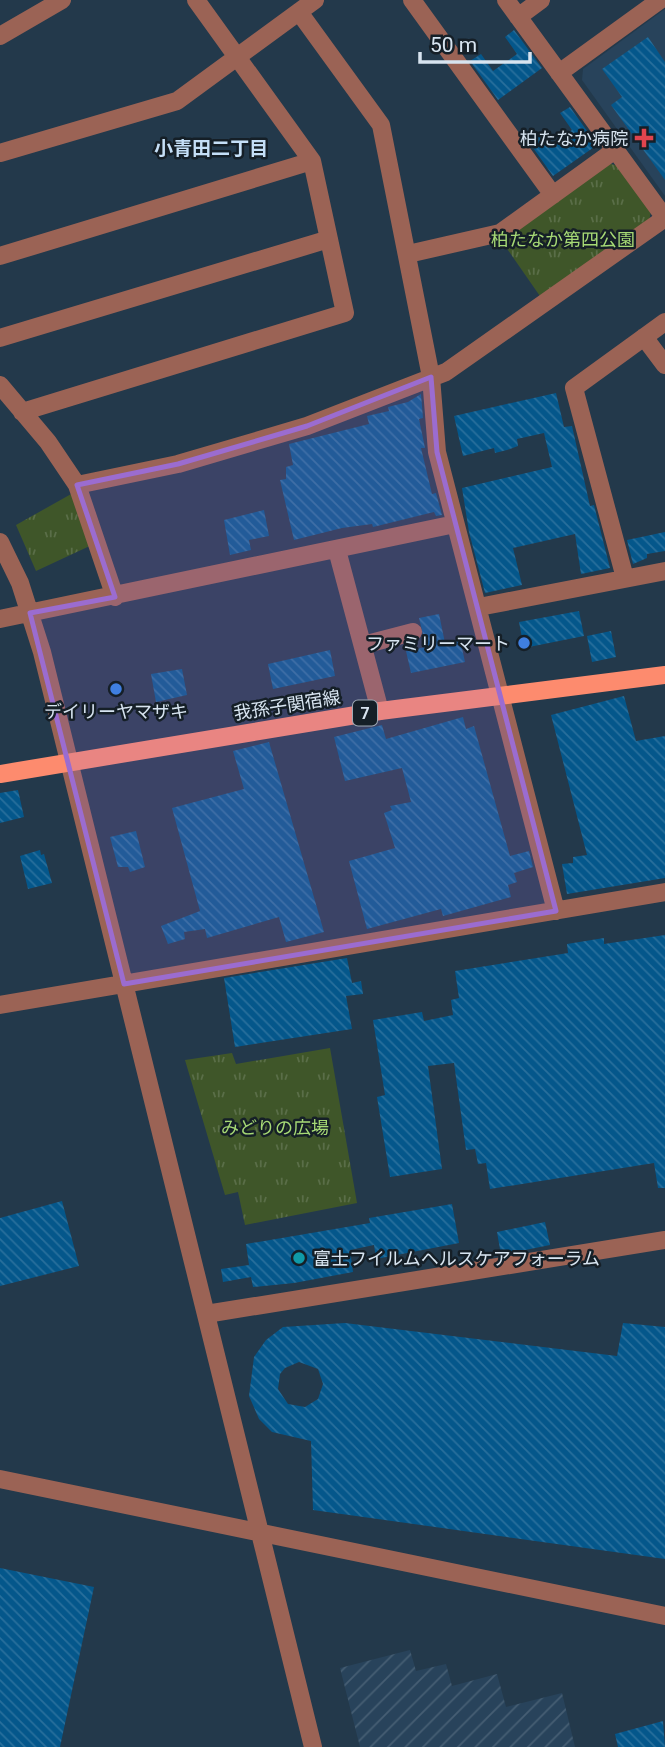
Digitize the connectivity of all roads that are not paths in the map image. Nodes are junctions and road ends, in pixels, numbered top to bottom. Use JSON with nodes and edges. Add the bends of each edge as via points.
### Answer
{"nodes":[{"id":1,"x":62,"y":0,"type":"edge"},
{"id":2,"x":196,"y":0,"type":"edge"},
{"id":3,"x":315,"y":0,"type":"edge"},
{"id":4,"x":412,"y":0,"type":"edge"},
{"id":5,"x":506,"y":0,"type":"edge"},
{"id":6,"x":541,"y":0,"type":"edge"},
{"id":7,"x":660,"y":0,"type":"edge"},
{"id":8,"x":299,"y":12,"type":"junction"},
{"id":9,"x":519,"y":17,"type":"junction"},
{"id":10,"x":0,"y":36,"type":"edge"},
{"id":11,"x":237,"y":56,"type":"junction"},
{"id":12,"x":559,"y":73,"type":"junction"},
{"id":13,"x":615,"y":150,"type":"junction"},
{"id":14,"x":0,"y":153,"type":"edge"},
{"id":15,"x":312,"y":161,"type":"junction"},
{"id":16,"x":554,"y":195,"type":"junction"},
{"id":17,"x":330,"y":239,"type":"junction"},
{"id":18,"x":408,"y":254,"type":"junction"},
{"id":19,"x":0,"y":256,"type":"edge"},
{"id":20,"x":665,"y":322,"type":"edge"},
{"id":21,"x":644,"y":337,"type":"junction"},
{"id":22,"x":0,"y":338,"type":"edge"},
{"id":23,"x":665,"y":365,"type":"edge"},
{"id":24,"x":431,"y":377,"type":"junction"},
{"id":25,"x":0,"y":385,"type":"edge"},
{"id":26,"x":22,"y":412,"type":"junction"},
{"id":27,"x":77,"y":485,"type":"junction"},
{"id":28,"x":455,"y":524,"type":"junction"},
{"id":29,"x":0,"y":542,"type":"edge"},
{"id":30,"x":337,"y":550,"type":"junction"},
{"id":31,"x":665,"y":571,"type":"edge"},
{"id":32,"x":625,"y":578,"type":"junction"},
{"id":33,"x":115,"y":597,"type":"junction"},
{"id":34,"x":479,"y":607,"type":"junction"},
{"id":35,"x":30,"y":613,"type":"junction"},
{"id":36,"x":0,"y":619,"type":"edge"},
{"id":37,"x":413,"y":632,"type":"dead end"},
{"id":38,"x":363,"y":645,"type":"junction"},
{"id":39,"x":665,"y":675,"type":"edge"},
{"id":40,"x":500,"y":695,"type":"junction"},
{"id":41,"x":380,"y":711,"type":"junction"},
{"id":42,"x":67,"y":761,"type":"junction"},
{"id":43,"x":0,"y":774,"type":"edge"},
{"id":44,"x":665,"y":892,"type":"edge"},
{"id":45,"x":556,"y":911,"type":"junction"},
{"id":46,"x":124,"y":984,"type":"junction"},
{"id":47,"x":0,"y":1005,"type":"edge"},
{"id":48,"x":665,"y":1240,"type":"edge"},
{"id":49,"x":206,"y":1314,"type":"junction"},
{"id":50,"x":0,"y":1479,"type":"edge"},
{"id":51,"x":259,"y":1532,"type":"junction"},
{"id":52,"x":665,"y":1616,"type":"edge"},
{"id":53,"x":313,"y":1747,"type":"edge"}],
"edges":[{"from":1,"to":10,"type":"street"},
{"from":2,"to":11,"type":"street"},
{"from":3,"to":8,"type":"street"},
{"from":4,"to":16,"type":"street"},
{"from":5,"to":9,"type":"street"},
{"from":6,"to":9,"type":"street"},
{"from":7,"to":12,"type":"street"},
{"from":8,"to":11,"type":"street"},
{"from":8,"to":18,"type":"street","via":[[381,124]]},
{"from":9,"to":12,"type":"street"},
{"from":11,"to":14,"type":"street","via":[[177,101]]},
{"from":11,"to":15,"type":"street"},
{"from":12,"to":13,"type":"street"},
{"from":13,"to":16,"type":"street"},
{"from":13,"to":24,"type":"street","via":[[665,218],[543,307],[446,372]]},
{"from":15,"to":17,"type":"street"},
{"from":15,"to":19,"type":"street"},
{"from":16,"to":18,"type":"street","via":[[500,233]]},
{"from":17,"to":22,"type":"street"},
{"from":17,"to":26,"type":"street","via":[[345,313]]},
{"from":18,"to":24,"type":"street"},
{"from":20,"to":21,"type":"street"},
{"from":21,"to":23,"type":"street"},
{"from":21,"to":32,"type":"street","via":[[574,388]]},
{"from":24,"to":27,"type":"street","via":[[307,426],[177,464]]},
{"from":24,"to":28,"type":"street","via":[[437,452]]},
{"from":25,"to":26,"type":"street"},
{"from":26,"to":27,"type":"street"},
{"from":27,"to":33,"type":"street"},
{"from":28,"to":30,"type":"street"},
{"from":28,"to":34,"type":"street"},
{"from":29,"to":35,"type":"street"},
{"from":30,"to":33,"type":"street"},
{"from":30,"to":38,"type":"street"},
{"from":31,"to":32,"type":"street"},
{"from":32,"to":34,"type":"street"},
{"from":33,"to":35,"type":"street"},
{"from":34,"to":40,"type":"street"},
{"from":35,"to":36,"type":"street"},
{"from":35,"to":42,"type":"street"},
{"from":37,"to":38,"type":"street"},
{"from":38,"to":41,"type":"street"},
{"from":39,"to":40,"type":"main road","name":"我孫子関宿線","number":"7"},
{"from":40,"to":41,"type":"main road","name":"我孫子関宿線","number":"7"},
{"from":40,"to":45,"type":"street"},
{"from":41,"to":42,"type":"main road","name":"我孫子関宿線","number":"7"},
{"from":42,"to":43,"type":"main road","name":"我孫子関宿線","number":"7"},
{"from":42,"to":46,"type":"street"},
{"from":44,"to":45,"type":"street"},
{"from":45,"to":46,"type":"street"},
{"from":46,"to":47,"type":"street"},
{"from":46,"to":49,"type":"street"},
{"from":48,"to":49,"type":"street"},
{"from":49,"to":51,"type":"street"},
{"from":50,"to":51,"type":"street"},
{"from":51,"to":52,"type":"street"},
{"from":51,"to":53,"type":"street"}]}
